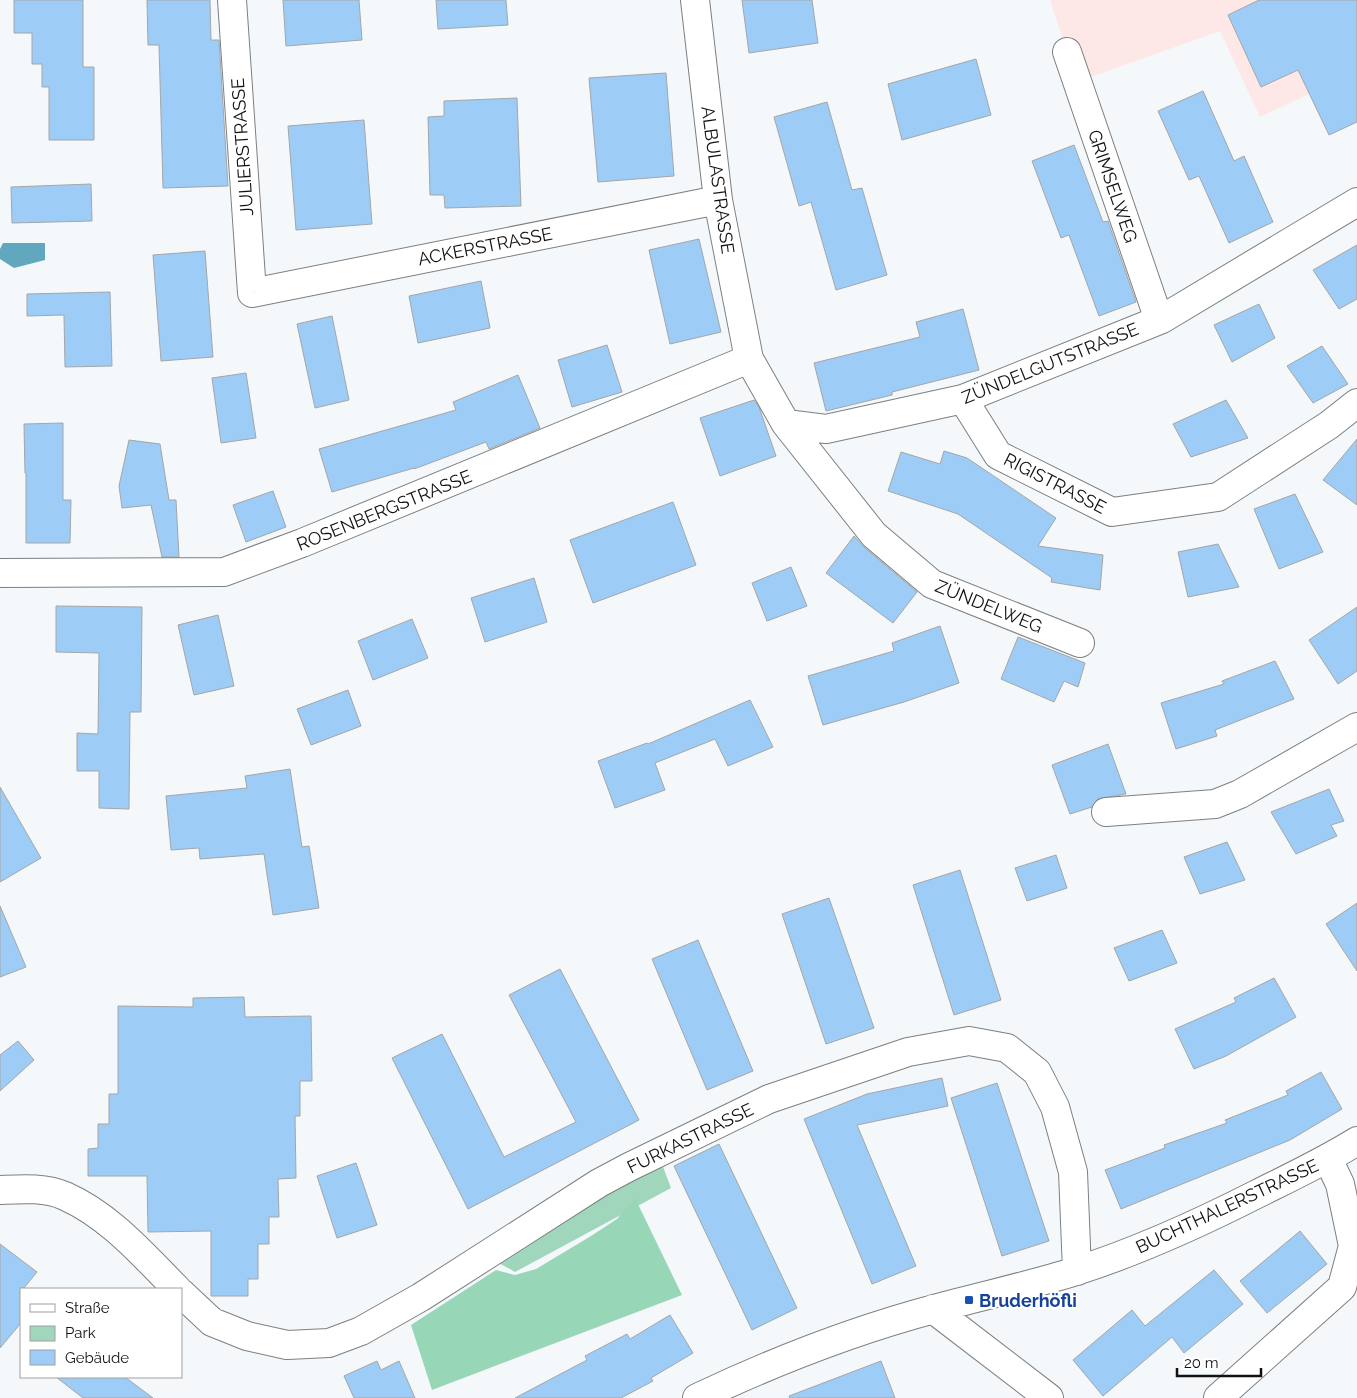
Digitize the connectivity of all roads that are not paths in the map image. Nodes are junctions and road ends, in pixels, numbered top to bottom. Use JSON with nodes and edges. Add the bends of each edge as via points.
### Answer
{"nodes":[{"id":1,"x":232,"y":0,"type":"edge"},
{"id":2,"x":694,"y":0,"type":"edge"},
{"id":3,"x":1067,"y":52,"type":"dead end"},
{"id":4,"x":718,"y":200,"type":"junction"},
{"id":5,"x":1356,"y":206,"type":"edge"},
{"id":6,"x":252,"y":293,"type":"joint"},
{"id":7,"x":1159,"y":320,"type":"junction"},
{"id":8,"x":749,"y":360,"type":"junction"},
{"id":9,"x":963,"y":399,"type":"junction"},
{"id":10,"x":1357,"y":403,"type":"edge"},
{"id":11,"x":786,"y":424,"type":"junction"},
{"id":12,"x":0,"y":573,"type":"edge"},
{"id":13,"x":1080,"y":643,"type":"dead end"},
{"id":14,"x":1357,"y":728,"type":"edge"},
{"id":15,"x":1106,"y":812,"type":"dead end"},
{"id":16,"x":1357,"y":1141,"type":"edge"},
{"id":17,"x":1328,"y":1159,"type":"junction"},
{"id":18,"x":0,"y":1190,"type":"edge"},
{"id":19,"x":1077,"y":1271,"type":"junction"},
{"id":20,"x":176,"y":1288,"type":"edge"},
{"id":21,"x":182,"y":1294,"type":"edge"},
{"id":22,"x":933,"y":1309,"type":"junction"},
{"id":23,"x":697,"y":1398,"type":"edge"},
{"id":24,"x":1049,"y":1398,"type":"edge"},
{"id":25,"x":1218,"y":1398,"type":"edge"}],
"edges":[{"from":1,"to":6,"type":"street","name":"JULIERSTRASSE"},
{"from":2,"to":4,"type":"street","name":"ALBULASTRASSE"},
{"from":3,"to":7,"type":"street","name":"GRIMSELWEG"},
{"from":4,"to":6,"type":"street","name":"ACKERSTRASSE"},
{"from":4,"to":8,"type":"street","name":"ALBULASTRASSE"},
{"from":5,"to":7,"type":"street","name":"ZÜNDELGUTSTRASSE"},
{"from":7,"to":9,"type":"street","name":"ZÜNDELGUTSTRASSE"},
{"from":8,"to":11,"type":"street"},
{"from":8,"to":12,"type":"street","name":"ROSENBERGSTRASSE","via":[[224,572]]},
{"from":9,"to":10,"type":"street","name":"RIGISTRASSE","via":[[998,455],[1112,512],[1218,497],[1329,426]]},
{"from":9,"to":11,"type":"street","name":"ZÜNDELGUTSTRASSE","via":[[826,429]]},
{"from":11,"to":13,"type":"street","name":"ZÜNDELWEG","via":[[874,536],[932,584]]},
{"from":14,"to":15,"type":"street","via":[[1240,794],[1215,804]]},
{"from":16,"to":17,"type":"street","name":"BUCHTHALERSTRASSE"},
{"from":17,"to":19,"type":"street","name":"BUCHTHALERSTRASSE","via":[[1200,1223]]},
{"from":17,"to":25,"type":"street","via":[[1340,1184],[1353,1246],[1342,1287]]},
{"from":18,"to":20,"type":"street","via":[[31,1189],[64,1195],[99,1215]]},
{"from":19,"to":21,"type":"street","name":"FURKASTRASSE","via":[[1073,1172],[1056,1107],[1038,1072],[1006,1048],[969,1041],[908,1052],[769,1099],[599,1183],[421,1297],[361,1330],[329,1343],[287,1344],[247,1336],[212,1322]]},
{"from":19,"to":22,"type":"street","name":"BUCHTHALERSTRASSE"},
{"from":22,"to":23,"type":"street","name":"BUCHTHALERSTRASSE","via":[[830,1342]]},
{"from":22,"to":24,"type":"street"}]}
